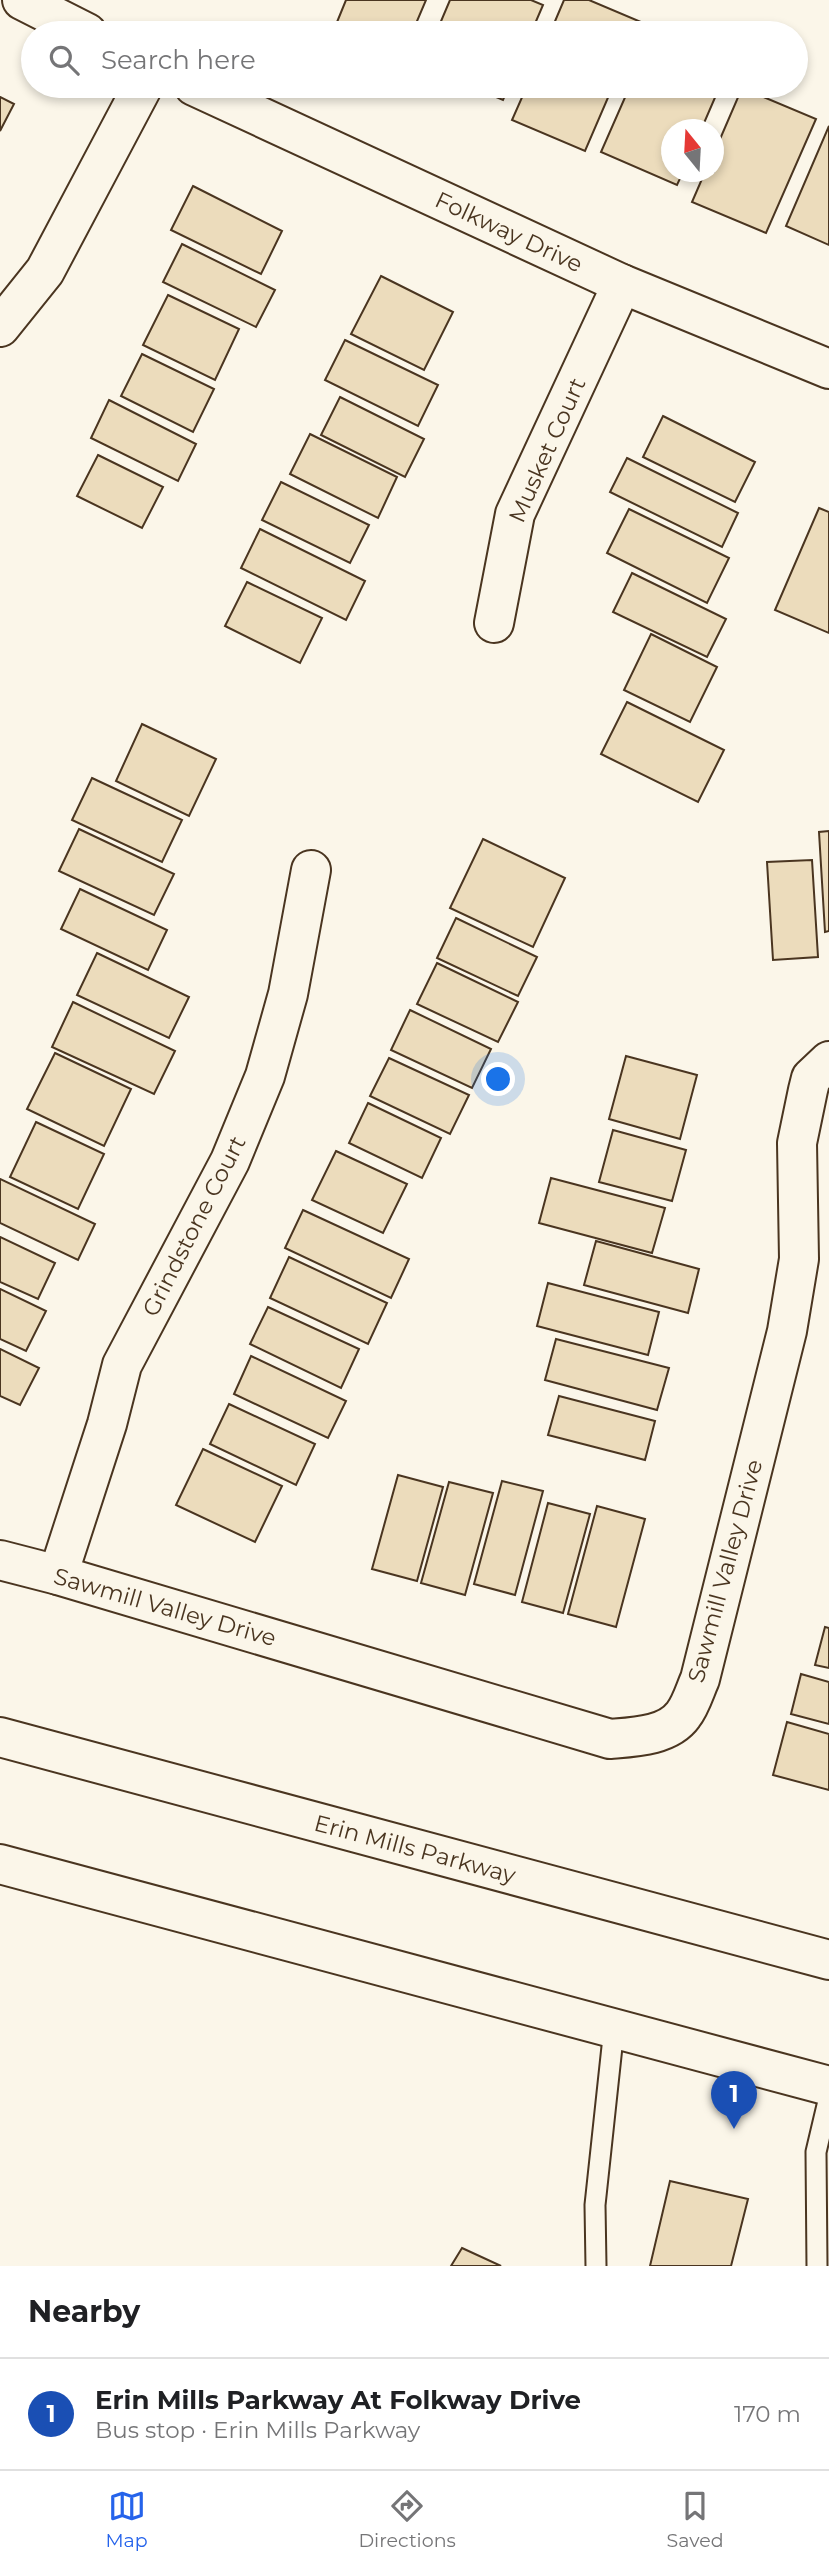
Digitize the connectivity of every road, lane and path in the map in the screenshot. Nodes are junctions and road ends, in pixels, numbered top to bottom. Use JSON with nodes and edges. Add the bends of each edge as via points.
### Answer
{"nodes":[{"id":1,"x":22,"y":0,"type":"edge"},
{"id":2,"x":63,"y":21,"type":"edge"},
{"id":3,"x":137,"y":98,"type":"edge"},
{"id":4,"x":220,"y":98,"type":"edge"},
{"id":5,"x":622,"y":284,"type":"junction"},
{"id":6,"x":0,"y":327,"type":"edge"},
{"id":7,"x":829,"y":369,"type":"edge"},
{"id":8,"x":494,"y":623,"type":"dead end"},
{"id":9,"x":311,"y":870,"type":"dead end"},
{"id":10,"x":829,"y":1060,"type":"edge"},
{"id":11,"x":0,"y":1560,"type":"edge"},
{"id":12,"x":58,"y":1575,"type":"junction"},
{"id":13,"x":0,"y":1737,"type":"edge"},
{"id":14,"x":0,"y":1864,"type":"edge"},
{"id":15,"x":829,"y":1960,"type":"edge"},
{"id":16,"x":614,"y":2028,"type":"junction"},
{"id":17,"x":829,"y":2086,"type":"edge"},
{"id":18,"x":829,"y":2097,"type":"edge"},
{"id":19,"x":596,"y":2266,"type":"edge"},
{"id":20,"x":817,"y":2266,"type":"edge"}],
"edges":[{"from":1,"to":2,"type":"street"},
{"from":3,"to":6,"type":"street","via":[[45,271]]},
{"from":4,"to":5,"type":"street","name":"Folkway Drive"},
{"from":5,"to":7,"type":"street","name":"Folkway Drive"},
{"from":5,"to":8,"type":"street","name":"Musket Court","via":[[515,514]]},
{"from":9,"to":12,"type":"street","name":"Grindstone Court","via":[[288,994],[265,1076],[230,1161],[122,1365]]},
{"from":10,"to":12,"type":"street","name":"Sawmill Valley Drive","via":[[811,1078],[797,1143],[799,1259],[774,1384],[700,1679],[682,1716],[663,1729],[610,1739]]},
{"from":11,"to":12,"type":"street","name":"Sawmill Valley Drive"},
{"from":13,"to":15,"type":"street","name":"Erin Mills Parkway"},
{"from":14,"to":16,"type":"street"},
{"from":16,"to":17,"type":"street"},
{"from":16,"to":19,"type":"lane","via":[[595,2205]]},
{"from":18,"to":20,"type":"lane","via":[[816,2152]]}]}
